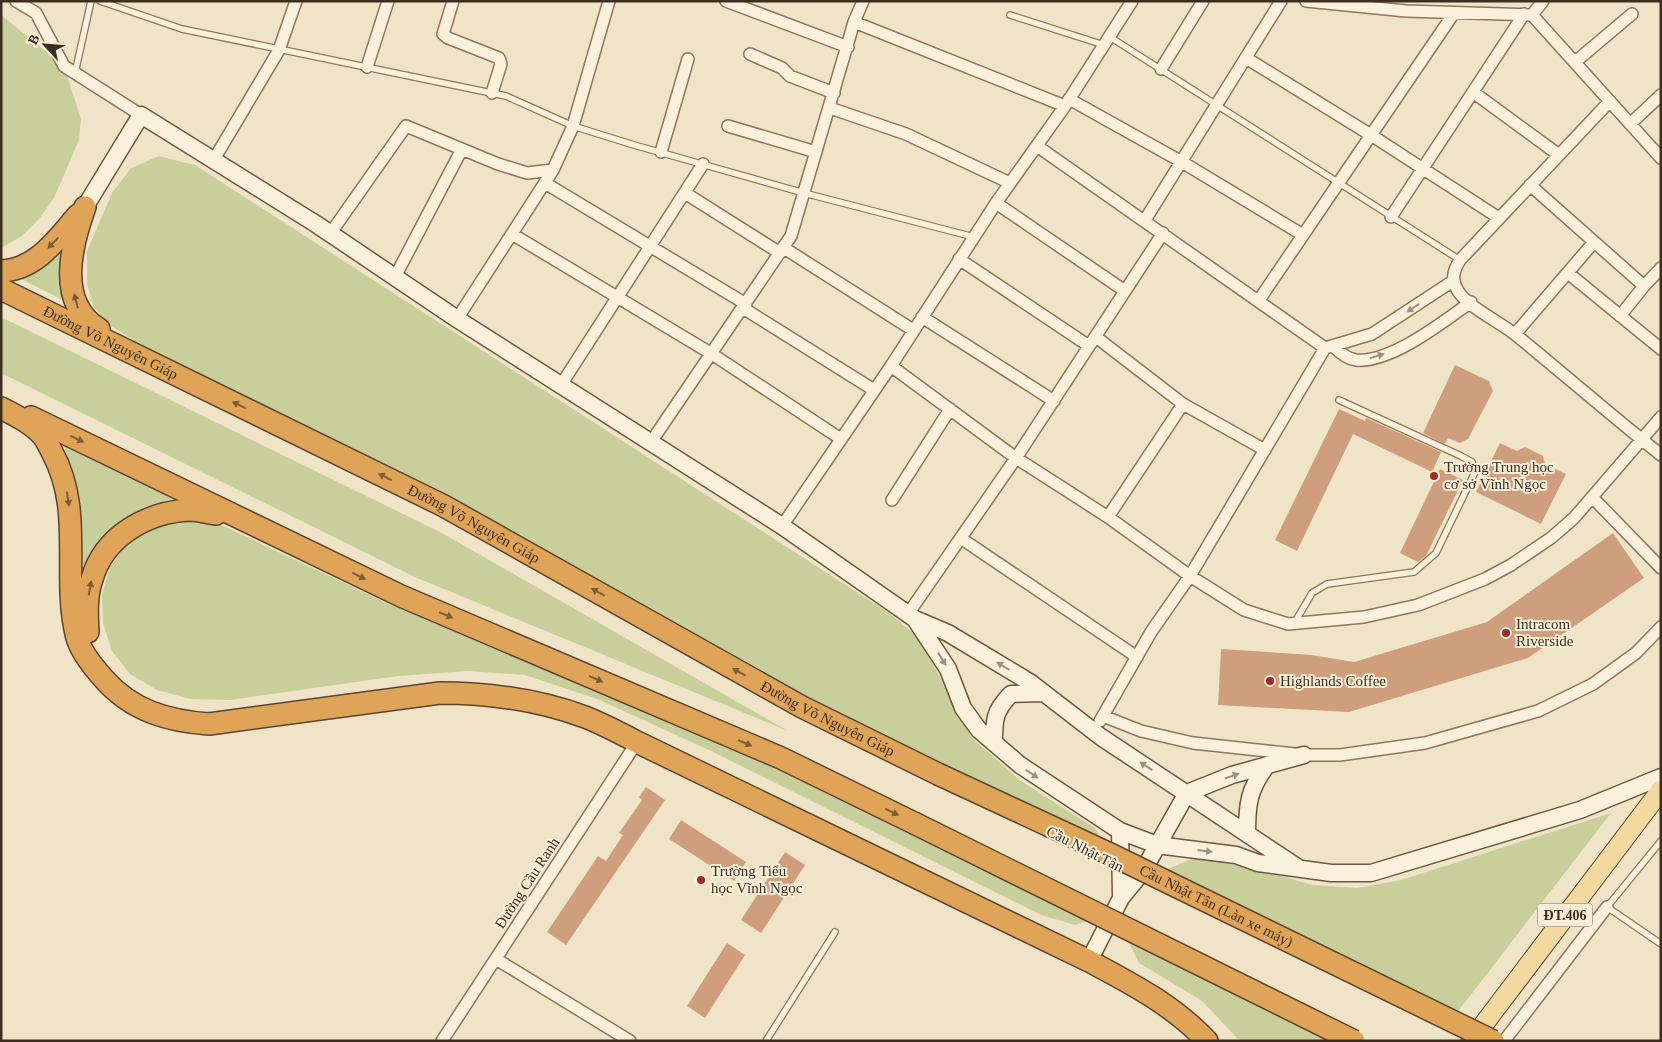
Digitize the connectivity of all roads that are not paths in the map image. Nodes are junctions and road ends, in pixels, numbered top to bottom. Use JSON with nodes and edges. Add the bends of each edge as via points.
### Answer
{"nodes":[{"id":1,"x":16,"y":1,"type":"edge"},
{"id":2,"x":91,"y":1,"type":"edge"},
{"id":3,"x":100,"y":1,"type":"edge"},
{"id":4,"x":296,"y":1,"type":"edge"},
{"id":5,"x":388,"y":1,"type":"edge"},
{"id":6,"x":453,"y":1,"type":"edge"},
{"id":7,"x":609,"y":1,"type":"edge"},
{"id":8,"x":726,"y":1,"type":"edge"},
{"id":9,"x":863,"y":1,"type":"edge"},
{"id":10,"x":1132,"y":1,"type":"edge"},
{"id":11,"x":1203,"y":1,"type":"edge"},
{"id":12,"x":1281,"y":1,"type":"edge"},
{"id":13,"x":1307,"y":1,"type":"edge"},
{"id":14,"x":1543,"y":1,"type":"edge"},
{"id":15,"x":1406,"y":6,"type":"edge"},
{"id":16,"x":1492,"y":7,"type":"edge"},
{"id":17,"x":1454,"y":13,"type":"junction"},
{"id":18,"x":1528,"y":14,"type":"junction"},
{"id":19,"x":1632,"y":14,"type":"dead end"},
{"id":20,"x":1010,"y":15,"type":"dead end"},
{"id":21,"x":854,"y":22,"type":"junction"},
{"id":22,"x":1107,"y":41,"type":"junction"},
{"id":23,"x":848,"y":47,"type":"junction"},
{"id":24,"x":279,"y":50,"type":"junction"},
{"id":25,"x":750,"y":54,"type":"dead end"},
{"id":26,"x":688,"y":58,"type":"dead end"},
{"id":27,"x":1246,"y":58,"type":"junction"},
{"id":28,"x":1575,"y":62,"type":"junction"},
{"id":29,"x":367,"y":67,"type":"junction"},
{"id":30,"x":1160,"y":69,"type":"junction"},
{"id":31,"x":75,"y":73,"type":"junction"},
{"id":32,"x":1473,"y":92,"type":"junction"},
{"id":33,"x":492,"y":93,"type":"junction"},
{"id":34,"x":834,"y":93,"type":"junction"},
{"id":35,"x":1661,"y":95,"type":"edge"},
{"id":36,"x":1610,"y":101,"type":"junction"},
{"id":37,"x":1067,"y":103,"type":"junction"},
{"id":38,"x":1218,"y":106,"type":"junction"},
{"id":39,"x":830,"y":108,"type":"junction"},
{"id":40,"x":141,"y":115,"type":"junction"},
{"id":41,"x":1630,"y":124,"type":"junction"},
{"id":42,"x":573,"y":126,"type":"junction"},
{"id":43,"x":728,"y":126,"type":"dead end"},
{"id":44,"x":1371,"y":135,"type":"junction"},
{"id":45,"x":1037,"y":146,"type":"junction"},
{"id":46,"x":462,"y":149,"type":"junction"},
{"id":47,"x":661,"y":152,"type":"junction"},
{"id":48,"x":816,"y":152,"type":"junction"},
{"id":49,"x":1559,"y":155,"type":"junction"},
{"id":50,"x":1661,"y":158,"type":"edge"},
{"id":51,"x":213,"y":161,"type":"junction"},
{"id":52,"x":1182,"y":162,"type":"junction"},
{"id":53,"x":703,"y":164,"type":"junction"},
{"id":54,"x":1422,"y":168,"type":"junction"},
{"id":55,"x":553,"y":170,"type":"junction"},
{"id":56,"x":545,"y":183,"type":"junction"},
{"id":57,"x":1010,"y":183,"type":"junction"},
{"id":58,"x":1339,"y":183,"type":"junction"},
{"id":59,"x":1530,"y":185,"type":"junction"},
{"id":60,"x":685,"y":193,"type":"junction"},
{"id":61,"x":804,"y":193,"type":"junction"},
{"id":62,"x":996,"y":203,"type":"junction"},
{"id":63,"x":85,"y":207,"type":"junction"},
{"id":64,"x":1390,"y":216,"type":"junction"},
{"id":65,"x":1499,"y":218,"type":"junction"},
{"id":66,"x":1144,"y":220,"type":"junction"},
{"id":67,"x":1163,"y":233,"type":"junction"},
{"id":68,"x":330,"y":234,"type":"junction"},
{"id":69,"x":512,"y":234,"type":"junction"},
{"id":70,"x":1303,"y":235,"type":"junction"},
{"id":71,"x":974,"y":237,"type":"junction"},
{"id":72,"x":1594,"y":242,"type":"junction"},
{"id":73,"x":650,"y":247,"type":"junction"},
{"id":74,"x":782,"y":251,"type":"junction"},
{"id":75,"x":959,"y":260,"type":"junction"},
{"id":76,"x":1460,"y":260,"type":"junction"},
{"id":77,"x":1661,"y":268,"type":"edge"},
{"id":78,"x":1,"y":271,"type":"edge"},
{"id":79,"x":1568,"y":273,"type":"junction"},
{"id":80,"x":394,"y":277,"type":"junction"},
{"id":81,"x":1453,"y":281,"type":"junction"},
{"id":82,"x":1644,"y":286,"type":"junction"},
{"id":83,"x":1,"y":289,"type":"edge"},
{"id":84,"x":1125,"y":291,"type":"junction"},
{"id":85,"x":617,"y":297,"type":"junction"},
{"id":86,"x":1259,"y":300,"type":"junction"},
{"id":87,"x":1471,"y":302,"type":"junction"},
{"id":88,"x":745,"y":306,"type":"junction"},
{"id":89,"x":1620,"y":316,"type":"junction"},
{"id":90,"x":922,"y":317,"type":"junction"},
{"id":91,"x":457,"y":319,"type":"junction"},
{"id":92,"x":913,"y":330,"type":"junction"},
{"id":93,"x":1515,"y":334,"type":"junction"},
{"id":94,"x":1092,"y":342,"type":"junction"},
{"id":95,"x":1329,"y":347,"type":"junction"},
{"id":96,"x":1661,"y":349,"type":"edge"},
{"id":97,"x":712,"y":354,"type":"junction"},
{"id":98,"x":890,"y":366,"type":"junction"},
{"id":99,"x":168,"y":371,"type":"junction"},
{"id":100,"x":561,"y":385,"type":"junction"},
{"id":101,"x":874,"y":390,"type":"junction"},
{"id":102,"x":1339,"y":400,"type":"dead end"},
{"id":103,"x":1054,"y":401,"type":"junction"},
{"id":104,"x":1,"y":403,"type":"edge"},
{"id":105,"x":1183,"y":404,"type":"junction"},
{"id":106,"x":1,"y":408,"type":"edge"},
{"id":107,"x":950,"y":409,"type":"junction"},
{"id":108,"x":1661,"y":417,"type":"edge"},
{"id":109,"x":841,"y":439,"type":"junction"},
{"id":110,"x":1642,"y":440,"type":"junction"},
{"id":111,"x":650,"y":442,"type":"junction"},
{"id":112,"x":1265,"y":450,"type":"junction"},
{"id":113,"x":1661,"y":455,"type":"edge"},
{"id":114,"x":1016,"y":458,"type":"junction"},
{"id":115,"x":1592,"y":497,"type":"junction"},
{"id":116,"x":892,"y":500,"type":"dead end"},
{"id":117,"x":1108,"y":517,"type":"junction"},
{"id":118,"x":782,"y":526,"type":"junction"},
{"id":119,"x":962,"y":539,"type":"junction"},
{"id":120,"x":316,"y":555,"type":"junction"},
{"id":121,"x":1661,"y":568,"type":"edge"},
{"id":122,"x":1190,"y":576,"type":"junction"},
{"id":123,"x":911,"y":616,"type":"junction"},
{"id":124,"x":1295,"y":623,"type":"junction"},
{"id":125,"x":1661,"y":627,"type":"edge"},
{"id":126,"x":1138,"y":657,"type":"junction"},
{"id":127,"x":96,"y":671,"type":"junction"},
{"id":128,"x":1044,"y":693,"type":"junction"},
{"id":129,"x":1103,"y":716,"type":"junction"},
{"id":130,"x":1093,"y":730,"type":"junction"},
{"id":131,"x":637,"y":742,"type":"junction"},
{"id":132,"x":994,"y":743,"type":"junction"},
{"id":133,"x":1304,"y":755,"type":"junction"},
{"id":134,"x":1267,"y":765,"type":"junction"},
{"id":135,"x":938,"y":774,"type":"junction"},
{"id":136,"x":1661,"y":777,"type":"edge"},
{"id":137,"x":1661,"y":790,"type":"edge"},
{"id":138,"x":1187,"y":793,"type":"junction"},
{"id":139,"x":914,"y":823,"type":"junction"},
{"id":140,"x":1120,"y":831,"type":"junction"},
{"id":141,"x":1247,"y":833,"type":"junction"},
{"id":142,"x":1661,"y":841,"type":"edge"},
{"id":143,"x":1157,"y":845,"type":"junction"},
{"id":144,"x":1298,"y":867,"type":"junction"},
{"id":145,"x":1121,"y":898,"type":"junction"},
{"id":146,"x":1607,"y":907,"type":"junction"},
{"id":147,"x":835,"y":932,"type":"dead end"},
{"id":148,"x":1661,"y":944,"type":"edge"},
{"id":149,"x":496,"y":959,"type":"junction"},
{"id":150,"x":1089,"y":961,"type":"junction"},
{"id":151,"x":442,"y":1041,"type":"edge"},
{"id":152,"x":630,"y":1041,"type":"edge"},
{"id":153,"x":766,"y":1041,"type":"edge"},
{"id":154,"x":1207,"y":1041,"type":"edge"},
{"id":155,"x":1337,"y":1041,"type":"edge"},
{"id":156,"x":1354,"y":1041,"type":"edge"},
{"id":157,"x":1473,"y":1041,"type":"edge"},
{"id":158,"x":1492,"y":1041,"type":"edge"},
{"id":159,"x":1504,"y":1041,"type":"edge"}],
"edges":[{"from":1,"to":31,"type":"street","via":[[36,13],[64,66]]},
{"from":2,"to":31,"type":"lane"},
{"from":3,"to":24,"type":"lane","via":[[182,29]]},
{"from":4,"to":24,"type":"street"},
{"from":5,"to":29,"type":"street"},
{"from":6,"to":33,"type":"street","via":[[444,34],[499,58],[502,64]]},
{"from":7,"to":42,"type":"street"},
{"from":8,"to":23,"type":"street"},
{"from":9,"to":21,"type":"street"},
{"from":10,"to":22,"type":"street"},
{"from":11,"to":30,"type":"street"},
{"from":12,"to":27,"type":"street"},
{"from":13,"to":15,"type":"street"},
{"from":14,"to":18,"type":"street"},
{"from":15,"to":17,"type":"street"},
{"from":16,"to":17,"type":"street"},
{"from":16,"to":18,"type":"street"},
{"from":17,"to":44,"type":"street"},
{"from":18,"to":28,"type":"street"},
{"from":18,"to":32,"type":"street"},
{"from":19,"to":28,"type":"street"},
{"from":20,"to":22,"type":"lane"},
{"from":21,"to":23,"type":"street"},
{"from":21,"to":37,"type":"street"},
{"from":22,"to":30,"type":"lane"},
{"from":22,"to":37,"type":"street"},
{"from":23,"to":34,"type":"street"},
{"from":24,"to":29,"type":"lane"},
{"from":24,"to":51,"type":"street"},
{"from":25,"to":34,"type":"street","via":[[782,68],[790,76]]},
{"from":26,"to":47,"type":"street"},
{"from":27,"to":38,"type":"street"},
{"from":27,"to":44,"type":"street"},
{"from":28,"to":36,"type":"street"},
{"from":29,"to":33,"type":"lane"},
{"from":30,"to":38,"type":"lane"},
{"from":31,"to":40,"type":"street"},
{"from":32,"to":49,"type":"street"},
{"from":32,"to":54,"type":"street"},
{"from":33,"to":42,"type":"lane","via":[[506,96]]},
{"from":34,"to":39,"type":"street"},
{"from":35,"to":41,"type":"street"},
{"from":36,"to":41,"type":"street"},
{"from":36,"to":49,"type":"street"},
{"from":37,"to":45,"type":"street"},
{"from":37,"to":52,"type":"street"},
{"from":38,"to":52,"type":"street"},
{"from":38,"to":58,"type":"lane"},
{"from":39,"to":48,"type":"street"},
{"from":39,"to":57,"type":"street","via":[[906,134]]},
{"from":40,"to":51,"type":"street"},
{"from":40,"to":63,"type":"street"},
{"from":41,"to":50,"type":"street"},
{"from":42,"to":47,"type":"lane"},
{"from":42,"to":55,"type":"street"},
{"from":43,"to":48,"type":"street"},
{"from":44,"to":54,"type":"street"},
{"from":44,"to":58,"type":"street"},
{"from":45,"to":57,"type":"street"},
{"from":45,"to":66,"type":"street"},
{"from":46,"to":55,"type":"street","via":[[527,173]]},
{"from":46,"to":68,"type":"street","via":[[406,126]]},
{"from":46,"to":80,"type":"street"},
{"from":47,"to":53,"type":"lane"},
{"from":48,"to":61,"type":"street"},
{"from":49,"to":59,"type":"street"},
{"from":51,"to":68,"type":"street"},
{"from":52,"to":66,"type":"street"},
{"from":52,"to":70,"type":"street"},
{"from":53,"to":60,"type":"street"},
{"from":53,"to":61,"type":"lane"},
{"from":54,"to":64,"type":"street"},
{"from":54,"to":65,"type":"street"},
{"from":55,"to":56,"type":"street"},
{"from":56,"to":69,"type":"street"},
{"from":56,"to":73,"type":"street"},
{"from":57,"to":62,"type":"street"},
{"from":58,"to":64,"type":"lane"},
{"from":58,"to":70,"type":"street"},
{"from":59,"to":65,"type":"street"},
{"from":59,"to":72,"type":"street"},
{"from":60,"to":73,"type":"street"},
{"from":60,"to":74,"type":"street"},
{"from":61,"to":71,"type":"lane"},
{"from":61,"to":74,"type":"street","via":[[791,236]]},
{"from":62,"to":71,"type":"street"},
{"from":62,"to":84,"type":"street"},
{"from":63,"to":78,"type":"highway","one_way":true,"via":[[35,260],[14,271]]},
{"from":99,"to":63,"type":"highway","one_way":true,"via":[[96,327],[78,310],[70,275],[74,240]]},
{"from":64,"to":76,"type":"lane"},
{"from":65,"to":76,"type":"street"},
{"from":66,"to":67,"type":"street"},
{"from":67,"to":84,"type":"street"},
{"from":67,"to":86,"type":"street"},
{"from":68,"to":80,"type":"street"},
{"from":69,"to":85,"type":"street"},
{"from":69,"to":91,"type":"street"},
{"from":70,"to":86,"type":"street"},
{"from":71,"to":75,"type":"street"},
{"from":72,"to":79,"type":"street"},
{"from":72,"to":82,"type":"street"},
{"from":73,"to":85,"type":"street"},
{"from":73,"to":88,"type":"street"},
{"from":74,"to":88,"type":"street"},
{"from":74,"to":92,"type":"street"},
{"from":75,"to":90,"type":"street"},
{"from":75,"to":94,"type":"street"},
{"from":76,"to":81,"type":"street","via":[[1454,269]]},
{"from":77,"to":82,"type":"street"},
{"from":79,"to":89,"type":"street"},
{"from":79,"to":93,"type":"street"},
{"from":80,"to":91,"type":"street"},
{"from":81,"to":87,"type":"street","via":[[1459,292]]},
{"from":81,"to":95,"type":"street","one_way":true,"via":[[1372,334]]},
{"from":82,"to":89,"type":"street"},
{"from":83,"to":99,"type":"highway","name":"Đường Võ Nguyên Giáp"},
{"from":84,"to":94,"type":"street"},
{"from":85,"to":97,"type":"street"},
{"from":85,"to":100,"type":"street"},
{"from":86,"to":95,"type":"street"},
{"from":87,"to":93,"type":"street"},
{"from":95,"to":87,"type":"street","one_way":true,"via":[[1355,360],[1398,350]]},
{"from":88,"to":97,"type":"street"},
{"from":88,"to":101,"type":"street"},
{"from":89,"to":96,"type":"street"},
{"from":90,"to":92,"type":"street"},
{"from":90,"to":103,"type":"street"},
{"from":91,"to":100,"type":"street"},
{"from":92,"to":98,"type":"street"},
{"from":93,"to":110,"type":"street"},
{"from":94,"to":103,"type":"street"},
{"from":94,"to":105,"type":"street"},
{"from":95,"to":112,"type":"street"},
{"from":97,"to":109,"type":"street"},
{"from":97,"to":111,"type":"street"},
{"from":98,"to":101,"type":"street"},
{"from":98,"to":107,"type":"street"},
{"from":135,"to":99,"type":"highway","name":"Đường Võ Nguyên Giáp","one_way":true,"via":[[802,707],[444,506]]},
{"from":100,"to":111,"type":"street"},
{"from":101,"to":109,"type":"street"},
{"from":102,"to":124,"type":"lane","via":[[1461,456],[1472,462],[1475,472],[1436,553],[1414,572],[1327,584],[1312,593]]},
{"from":103,"to":114,"type":"street"},
{"from":104,"to":120,"type":"highway","one_way":true},
{"from":105,"to":112,"type":"street"},
{"from":105,"to":117,"type":"street"},
{"from":106,"to":127,"type":"highway","one_way":true,"via":[[43,436],[58,464],[69,499],[76,636]]},
{"from":107,"to":114,"type":"street"},
{"from":107,"to":116,"type":"street"},
{"from":108,"to":110,"type":"street"},
{"from":109,"to":118,"type":"street"},
{"from":110,"to":113,"type":"street"},
{"from":110,"to":115,"type":"street"},
{"from":111,"to":118,"type":"street"},
{"from":112,"to":122,"type":"street"},
{"from":114,"to":117,"type":"street"},
{"from":114,"to":119,"type":"street"},
{"from":115,"to":121,"type":"street"},
{"from":115,"to":124,"type":"street","via":[[1550,538],[1485,579],[1418,605],[1364,617]]},
{"from":117,"to":122,"type":"street"},
{"from":118,"to":123,"type":"street"},
{"from":119,"to":123,"type":"street"},
{"from":119,"to":126,"type":"street"},
{"from":127,"to":120,"type":"highway","one_way":true,"via":[[88,634],[87,605],[92,579],[101,557],[118,536],[131,527],[169,512],[192,510],[220,515]]},
{"from":120,"to":139,"type":"highway","one_way":true,"via":[[402,596],[781,758]]},
{"from":122,"to":124,"type":"street","via":[[1244,610],[1288,624]]},
{"from":122,"to":126,"type":"street","via":[[1151,632]]},
{"from":128,"to":123,"type":"street","one_way":true,"via":[[948,632]]},
{"from":123,"to":132,"type":"street","one_way":true,"via":[[948,669],[963,708],[979,730]]},
{"from":125,"to":133,"type":"street","via":[[1636,653],[1593,684],[1538,711],[1425,742],[1340,755]]},
{"from":126,"to":129,"type":"street"},
{"from":127,"to":131,"type":"highway","via":[[134,706],[181,722],[240,721],[440,693],[470,693],[551,706],[586,717]]},
{"from":128,"to":130,"type":"street"},
{"from":128,"to":132,"type":"street","via":[[1011,694],[994,719]]},
{"from":129,"to":130,"type":"street"},
{"from":129,"to":133,"type":"street","via":[[1141,732],[1194,743]]},
{"from":138,"to":130,"type":"street","one_way":true},
{"from":131,"to":149,"type":"street","name":"Đường Cầu Ranh"},
{"from":131,"to":150,"type":"highway"},
{"from":132,"to":140,"type":"street","one_way":true,"via":[[1020,765]]},
{"from":133,"to":134,"type":"street"},
{"from":138,"to":134,"type":"street","one_way":true},
{"from":134,"to":141,"type":"street","via":[[1254,782],[1247,805]]},
{"from":135,"to":157,"type":"highway","name":"Cầu Nhật Tân","bridge":true,"via":[[1108,862]]},
{"from":135,"to":158,"type":"highway","name":"Cầu Nhật Tân (Làn xe máy)","bridge":true,"via":[[1112,855]]},
{"from":136,"to":144,"type":"street","via":[[1580,810],[1371,873],[1331,873]]},
{"from":137,"to":157,"type":"main road","number":"ĐT.406"},
{"from":138,"to":141,"type":"street"},
{"from":138,"to":143,"type":"street"},
{"from":139,"to":155,"type":"highway","bridge":true,"via":[[1082,916]]},
{"from":139,"to":156,"type":"highway","bridge":true},
{"from":140,"to":143,"type":"street"},
{"from":140,"to":145,"type":"street"},
{"from":141,"to":144,"type":"street"},
{"from":142,"to":146,"type":"lane"},
{"from":143,"to":144,"type":"street","one_way":true},
{"from":143,"to":145,"type":"street"},
{"from":145,"to":150,"type":"street"},
{"from":146,"to":148,"type":"lane"},
{"from":146,"to":159,"type":"street"},
{"from":147,"to":153,"type":"lane"},
{"from":149,"to":151,"type":"street","name":"Đường Cầu Ranh"},
{"from":149,"to":152,"type":"street"},
{"from":150,"to":154,"type":"highway","via":[[1160,1001],[1189,1022]]}]}
